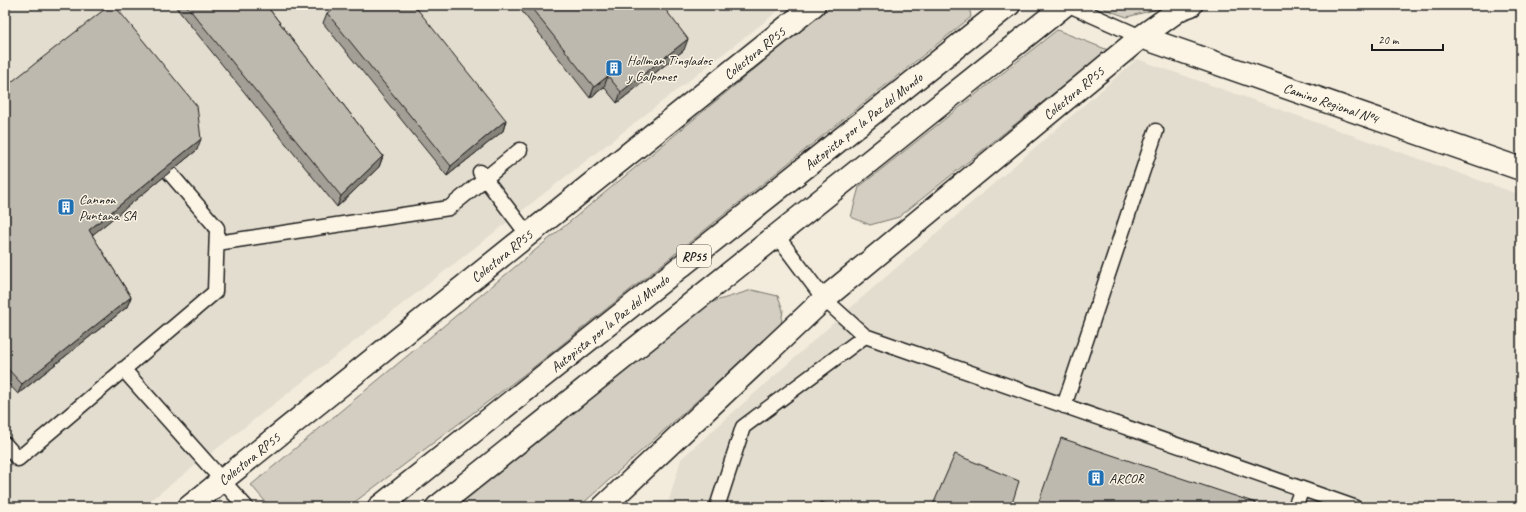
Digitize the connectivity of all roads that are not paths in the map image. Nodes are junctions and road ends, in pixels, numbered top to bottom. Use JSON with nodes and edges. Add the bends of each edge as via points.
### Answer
{"nodes":[{"id":1,"x":814,"y":5,"type":"edge"},
{"id":2,"x":1008,"y":5,"type":"edge"},
{"id":3,"x":1065,"y":5,"type":"edge"},
{"id":4,"x":1069,"y":5,"type":"edge"},
{"id":5,"x":1191,"y":5,"type":"edge"},
{"id":6,"x":1141,"y":38,"type":"junction"},
{"id":7,"x":1156,"y":131,"type":"dead end"},
{"id":8,"x":520,"y":150,"type":"dead end"},
{"id":9,"x":1521,"y":169,"type":"edge"},
{"id":10,"x":169,"y":172,"type":"edge"},
{"id":11,"x":482,"y":175,"type":"junction"},
{"id":12,"x":528,"y":235,"type":"junction"},
{"id":13,"x":776,"y":236,"type":"junction"},
{"id":14,"x":217,"y":243,"type":"junction"},
{"id":15,"x":824,"y":299,"type":"junction"},
{"id":16,"x":865,"y":336,"type":"junction"},
{"id":17,"x":123,"y":369,"type":"junction"},
{"id":18,"x":1064,"y":406,"type":"junction"},
{"id":19,"x":5,"y":444,"type":"edge"},
{"id":20,"x":222,"y":480,"type":"junction"},
{"id":21,"x":1302,"y":489,"type":"junction"},
{"id":22,"x":189,"y":507,"type":"edge"},
{"id":23,"x":246,"y":507,"type":"edge"},
{"id":24,"x":379,"y":507,"type":"edge"},
{"id":25,"x":437,"y":507,"type":"edge"},
{"id":26,"x":603,"y":507,"type":"edge"},
{"id":27,"x":717,"y":507,"type":"edge"},
{"id":28,"x":1295,"y":507,"type":"edge"},
{"id":29,"x":1354,"y":507,"type":"edge"}],
"edges":[{"from":1,"to":12,"type":"main road","name":"Colectora RP55"},
{"from":2,"to":24,"type":"main road","name":"Autopista por la Paz del Mundo","number":"RP55"},
{"from":3,"to":13,"type":"main road","number":"RP55"},
{"from":4,"to":6,"type":"lane"},
{"from":5,"to":6,"type":"main road","name":"Colectora RP55","via":[[1180,9]]},
{"from":6,"to":9,"type":"main road","name":"Camino Regional Nº4"},
{"from":6,"to":15,"type":"main road","name":"Colectora RP55"},
{"from":7,"to":18,"type":"lane"},
{"from":8,"to":11,"type":"lane"},
{"from":10,"to":14,"type":"lane","via":[[217,228]]},
{"from":11,"to":12,"type":"lane"},
{"from":11,"to":14,"type":"lane","via":[[449,208]]},
{"from":12,"to":20,"type":"main road","name":"Colectora RP55"},
{"from":13,"to":15,"type":"lane"},
{"from":13,"to":25,"type":"main road","number":"RP55"},
{"from":14,"to":17,"type":"lane","via":[[215,292]]},
{"from":15,"to":16,"type":"lane"},
{"from":15,"to":26,"type":"main road","name":"Colectora RP55"},
{"from":16,"to":18,"type":"lane"},
{"from":16,"to":27,"type":"lane","via":[[743,427]]},
{"from":17,"to":19,"type":"lane","via":[[18,459]]},
{"from":17,"to":20,"type":"lane"},
{"from":18,"to":21,"type":"lane"},
{"from":20,"to":22,"type":"main road","name":"Colectora RP55"},
{"from":20,"to":23,"type":"lane"},
{"from":21,"to":28,"type":"lane"},
{"from":21,"to":29,"type":"lane"}]}
